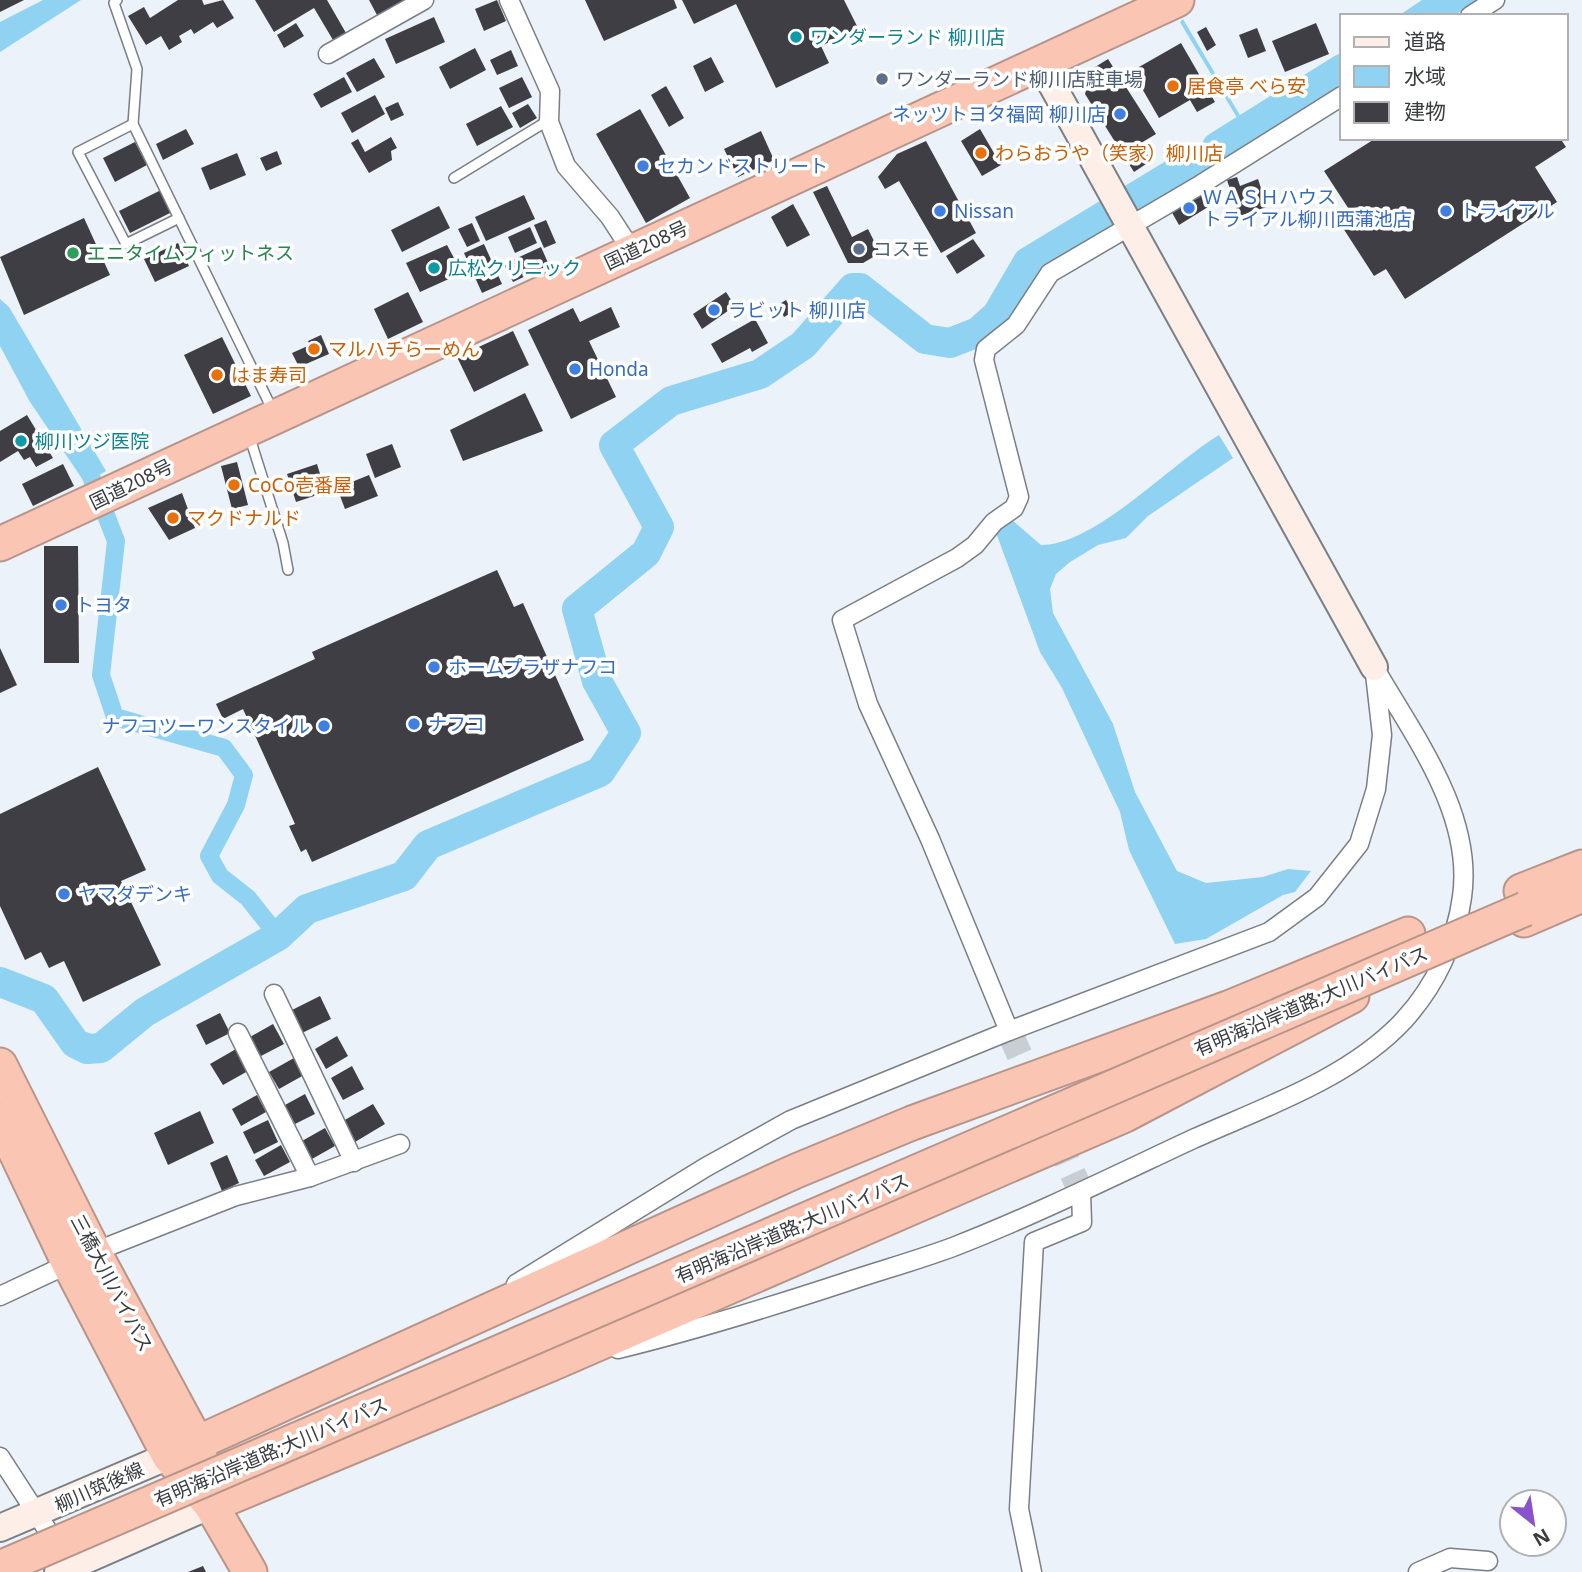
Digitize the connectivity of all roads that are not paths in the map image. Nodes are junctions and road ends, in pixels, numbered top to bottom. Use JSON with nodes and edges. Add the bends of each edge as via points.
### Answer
{"nodes":[{"id":1,"x":117,"y":0,"type":"edge"},
{"id":2,"x":424,"y":0,"type":"edge"},
{"id":3,"x":509,"y":0,"type":"edge"},
{"id":4,"x":1177,"y":0,"type":"edge"},
{"id":5,"x":1494,"y":0,"type":"edge"},
{"id":6,"x":1474,"y":14,"type":"edge"},
{"id":7,"x":328,"y":54,"type":"dead end"},
{"id":8,"x":1040,"y":63,"type":"junction"},
{"id":9,"x":1340,"y":97,"type":"edge"},
{"id":10,"x":549,"y":120,"type":"junction"},
{"id":11,"x":133,"y":124,"type":"junction"},
{"id":12,"x":454,"y":178,"type":"dead end"},
{"id":13,"x":179,"y":218,"type":"junction"},
{"id":14,"x":1130,"y":226,"type":"junction"},
{"id":15,"x":632,"y":251,"type":"junction"},
{"id":16,"x":261,"y":423,"type":"junction"},
{"id":17,"x":0,"y":544,"type":"edge"},
{"id":18,"x":288,"y":570,"type":"dead end"},
{"id":19,"x":1374,"y":667,"type":"junction"},
{"id":20,"x":1582,"y":867,"type":"edge"},
{"id":21,"x":1582,"y":884,"type":"edge"},
{"id":22,"x":1582,"y":895,"type":"edge"},
{"id":23,"x":1523,"y":907,"type":"junction"},
{"id":24,"x":1359,"y":992,"type":"junction"},
{"id":25,"x":274,"y":994,"type":"dead end"},
{"id":26,"x":1009,"y":1031,"type":"junction"},
{"id":27,"x":238,"y":1033,"type":"dead end"},
{"id":28,"x":0,"y":1065,"type":"edge"},
{"id":29,"x":0,"y":1119,"type":"edge"},
{"id":30,"x":400,"y":1144,"type":"dead end"},
{"id":31,"x":354,"y":1162,"type":"junction"},
{"id":32,"x":310,"y":1177,"type":"junction"},
{"id":33,"x":1081,"y":1192,"type":"junction"},
{"id":34,"x":81,"y":1258,"type":"junction"},
{"id":35,"x":0,"y":1296,"type":"edge"},
{"id":36,"x":458,"y":1322,"type":"junction"},
{"id":37,"x":549,"y":1365,"type":"junction"},
{"id":38,"x":183,"y":1450,"type":"junction"},
{"id":39,"x":0,"y":1457,"type":"edge"},
{"id":40,"x":211,"y":1505,"type":"junction"},
{"id":41,"x":36,"y":1515,"type":"junction"},
{"id":42,"x":0,"y":1528,"type":"edge"},
{"id":43,"x":1488,"y":1562,"type":"dead end"},
{"id":44,"x":0,"y":1568,"type":"edge"},
{"id":45,"x":69,"y":1570,"type":"edge"},
{"id":46,"x":16,"y":1572,"type":"edge"},
{"id":47,"x":250,"y":1572,"type":"edge"},
{"id":48,"x":1032,"y":1572,"type":"edge"},
{"id":49,"x":1418,"y":1572,"type":"edge"}],
"edges":[{"from":1,"to":11,"type":"lane","via":[[114,3],[137,69]]},
{"from":2,"to":7,"type":"street"},
{"from":3,"to":10,"type":"street","via":[[550,92]]},
{"from":4,"to":8,"type":"highway","name":"国道208号"},
{"from":5,"to":6,"type":"street"},
{"from":8,"to":14,"type":"street"},
{"from":8,"to":15,"type":"highway","name":"国道208号"},
{"from":9,"to":14,"type":"street"},
{"from":10,"to":12,"type":"lane"},
{"from":10,"to":15,"type":"street","via":[[566,166]]},
{"from":11,"to":13,"type":"lane"},
{"from":11,"to":13,"type":"lane","via":[[78,152],[126,244]]},
{"from":13,"to":16,"type":"lane"},
{"from":14,"to":19,"type":"street"},
{"from":14,"to":26,"type":"street","via":[[1050,273],[1016,325],[986,349],[1019,497],[1014,508],[957,558],[842,621],[868,704]]},
{"from":15,"to":16,"type":"highway","name":"国道208号"},
{"from":16,"to":17,"type":"highway","name":"国道208号"},
{"from":16,"to":18,"type":"lane"},
{"from":19,"to":26,"type":"street","via":[[1382,735],[1376,789],[1359,844],[1317,897],[1269,932]]},
{"from":19,"to":33,"type":"street","via":[[1436,774],[1464,866],[1457,923],[1438,974],[1404,1020],[1359,1057],[1307,1087]]},
{"from":20,"to":23,"type":"highway"},
{"from":21,"to":23,"type":"highway","name":"有明海沿岸道路;大川バイパス"},
{"from":22,"to":23,"type":"highway","name":"有明海沿岸道路;大川バイパス"},
{"from":23,"to":24,"type":"highway","name":"有明海沿岸道路;大川バイパス","via":[[1413,969]]},
{"from":23,"to":36,"type":"highway","via":[[1408,934],[1147,1039],[912,1123]]},
{"from":23,"to":44,"type":"highway","name":"有明海沿岸道路;大川バイパス","bridge":true},
{"from":24,"to":37,"type":"highway","via":[[1125,1115]]},
{"from":24,"to":46,"type":"highway","name":"有明海沿岸道路;大川バイパス"},
{"from":25,"to":31,"type":"street"},
{"from":26,"to":36,"type":"street","via":[[791,1121],[683,1180]]},
{"from":27,"to":32,"type":"street"},
{"from":28,"to":34,"type":"highway","name":"三橋大川バイパス"},
{"from":29,"to":34,"type":"highway","name":"三橋大川バイパス"},
{"from":30,"to":31,"type":"street"},
{"from":31,"to":32,"type":"street"},
{"from":32,"to":34,"type":"street","via":[[236,1196]]},
{"from":33,"to":37,"type":"street","via":[[951,1247],[706,1328]]},
{"from":33,"to":48,"type":"street","via":[[1082,1222],[1034,1242],[1019,1509]]},
{"from":34,"to":35,"type":"street"},
{"from":34,"to":38,"type":"highway","name":"三橋大川バイパス"},
{"from":36,"to":38,"type":"highway"},
{"from":37,"to":40,"type":"highway"},
{"from":38,"to":40,"type":"highway","name":"三橋大川バイパス"},
{"from":38,"to":41,"type":"street","name":"柳川筑後線"},
{"from":39,"to":41,"type":"street"},
{"from":40,"to":45,"type":"street"},
{"from":40,"to":47,"type":"highway","name":"三橋大川バイパス"},
{"from":41,"to":42,"type":"street","name":"柳川筑後線"},
{"from":41,"to":45,"type":"street"},
{"from":43,"to":49,"type":"street","via":[[1450,1558]]}]}
